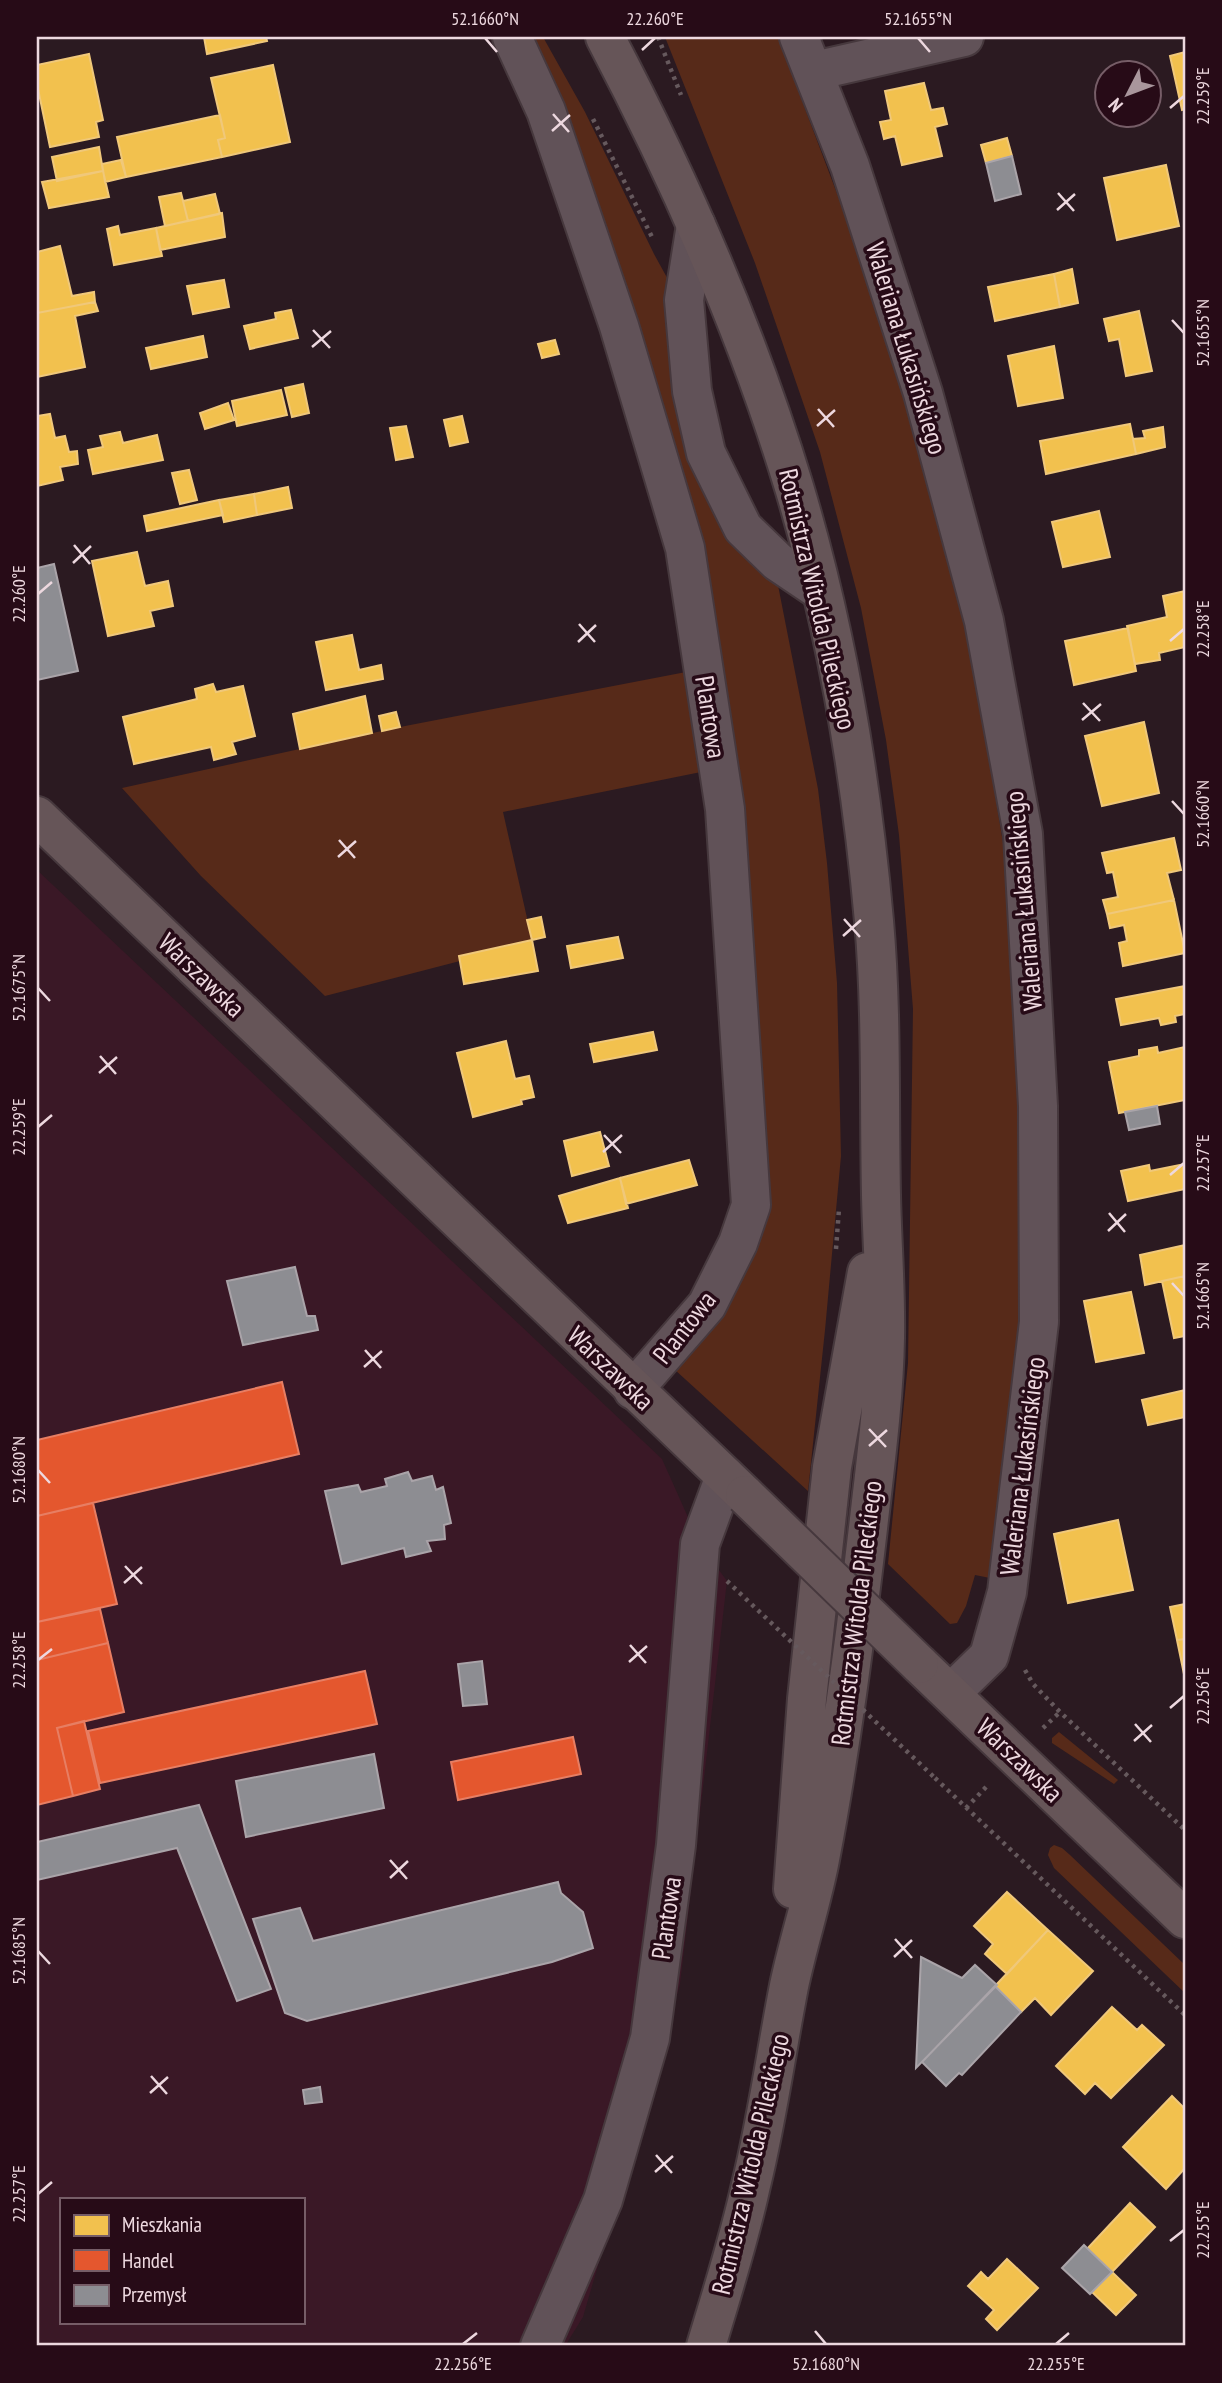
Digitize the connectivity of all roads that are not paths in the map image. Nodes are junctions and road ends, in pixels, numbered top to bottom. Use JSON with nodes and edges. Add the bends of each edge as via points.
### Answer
{"nodes":[{"id":1,"x":512,"y":37,"type":"edge"},
{"id":2,"x":605,"y":37,"type":"edge"},
{"id":3,"x":799,"y":37,"type":"edge"},
{"id":4,"x":964,"y":37,"type":"edge"},
{"id":5,"x":814,"y":71,"type":"junction"},
{"id":6,"x":696,"y":225,"type":"junction"},
{"id":7,"x":821,"y":591,"type":"junction"},
{"id":8,"x":37,"y":816,"type":"edge"},
{"id":9,"x":633,"y":1390,"type":"junction"},
{"id":10,"x":735,"y":1486,"type":"junction"},
{"id":11,"x":951,"y":1693,"type":"junction"},
{"id":12,"x":1185,"y":1919,"type":"edge"},
{"id":13,"x":540,"y":2346,"type":"edge"},
{"id":14,"x":706,"y":2346,"type":"edge"}],
"edges":[{"from":1,"to":9,"type":"street","name":"Plantowa","via":[[546,111],[611,300],[685,548],[725,809],[751,1205],[738,1244],[707,1305]]},
{"from":2,"to":6,"type":"main road","name":"Rotmistrza Witolda Pileckiego"},
{"from":3,"to":5,"type":"street","name":"Waleriana Łukasińskiego"},
{"from":4,"to":5,"type":"street"},
{"from":5,"to":11,"type":"street","name":"Waleriana Łukasińskiego","via":[[850,166],[927,407],[984,621],[1023,834],[1038,1106],[1039,1322],[1007,1592],[989,1656]]},
{"from":6,"to":7,"type":"main road","name":"Rotmistrza Witolda Pileckiego","via":[[758,377],[795,490]]},
{"from":6,"to":7,"type":"street","via":[[684,300],[692,391],[706,453],[743,528],[778,562]]},
{"from":7,"to":14,"type":"main road","name":"Rotmistrza Witolda Pileckiego","via":[[849,727],[874,925],[886,1340],[860,1599],[819,1863],[790,1982],[751,2186]]},
{"from":8,"to":9,"type":"main road","name":"Warszawska"},
{"from":9,"to":10,"type":"main road","name":"Warszawska"},
{"from":10,"to":11,"type":"main road","name":"Warszawska","bridge":true},
{"from":10,"to":13,"type":"street","name":"Plantowa","via":[[700,1544],[676,1845],[650,2038],[603,2200]]},
{"from":11,"to":12,"type":"main road","name":"Warszawska"}]}
